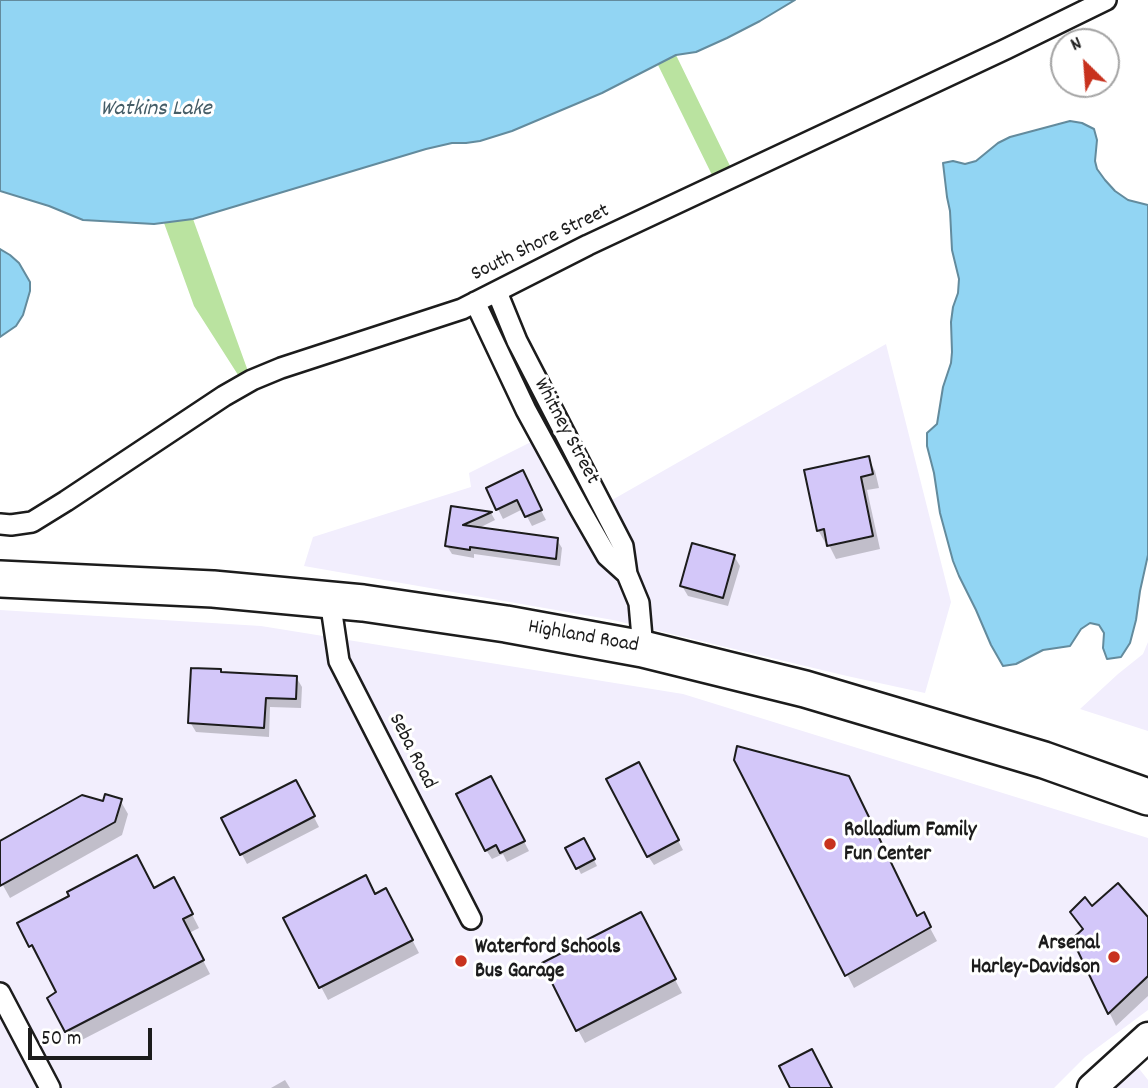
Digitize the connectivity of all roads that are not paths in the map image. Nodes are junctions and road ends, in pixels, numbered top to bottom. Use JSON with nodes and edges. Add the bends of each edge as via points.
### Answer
{"nodes":[{"id":1,"x":1105,"y":0,"type":"edge"},
{"id":2,"x":497,"y":292,"type":"junction"},
{"id":3,"x":475,"y":302,"type":"junction"},
{"id":4,"x":530,"y":366,"type":"junction"},
{"id":5,"x":509,"y":376,"type":"junction"},
{"id":6,"x":565,"y":432,"type":"junction"},
{"id":7,"x":544,"y":443,"type":"junction"},
{"id":8,"x":0,"y":524,"type":"edge"},
{"id":9,"x":627,"y":574,"type":"junction"},
{"id":10,"x":0,"y":579,"type":"edge"},
{"id":11,"x":330,"y":600,"type":"junction"},
{"id":12,"x":643,"y":649,"type":"junction"},
{"id":13,"x":1148,"y":797,"type":"edge"},
{"id":14,"x":471,"y":919,"type":"dead end"},
{"id":15,"x":0,"y":993,"type":"edge"},
{"id":16,"x":1148,"y":1037,"type":"edge"},
{"id":17,"x":50,"y":1088,"type":"edge"},
{"id":18,"x":1091,"y":1088,"type":"edge"}],
"edges":[{"from":1,"to":2,"type":"street","name":"South Shore Street"},
{"from":2,"to":3,"type":"street","name":"South Shore Street"},
{"from":2,"to":4,"type":"street","name":"Whitney Street"},
{"from":3,"to":5,"type":"street","name":"Whitney Street"},
{"from":3,"to":8,"type":"street","name":"South Shore Street","via":[[252,380],[32,522]]},
{"from":4,"to":5,"type":"street"},
{"from":4,"to":6,"type":"street","name":"Whitney Street"},
{"from":5,"to":7,"type":"street","name":"Whitney Street"},
{"from":6,"to":7,"type":"street"},
{"from":6,"to":9,"type":"street","name":"Whitney Street","via":[[623,546]]},
{"from":7,"to":9,"type":"street","name":"Whitney Street","via":[[607,556]]},
{"from":9,"to":12,"type":"street","name":"Whitney Street","via":[[639,603]]},
{"from":10,"to":11,"type":"highway","name":"Highland Road","via":[[213,589]]},
{"from":11,"to":12,"type":"highway","name":"Highland Road","via":[[496,622]]},
{"from":11,"to":14,"type":"street","name":"Seba Road","via":[[339,661]]},
{"from":12,"to":13,"type":"highway","name":"Highland Road","via":[[805,689],[1044,760]]},
{"from":15,"to":17,"type":"street"},
{"from":16,"to":18,"type":"street"}]}
